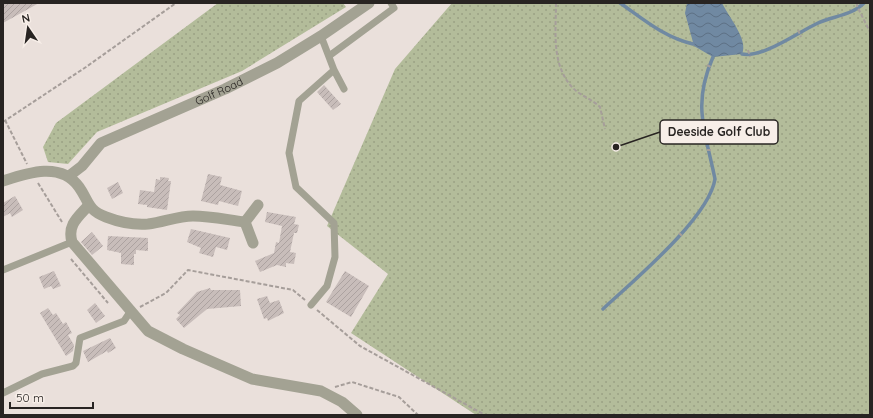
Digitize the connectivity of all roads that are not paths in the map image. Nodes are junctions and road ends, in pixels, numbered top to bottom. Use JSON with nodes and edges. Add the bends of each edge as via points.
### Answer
{"nodes":[{"id":1,"x":369,"y":3,"type":"edge"},
{"id":2,"x":391,"y":3,"type":"edge"},
{"id":3,"x":321,"y":36,"type":"junction"},
{"id":4,"x":329,"y":56,"type":"junction"},
{"id":5,"x":334,"y":70,"type":"junction"},
{"id":6,"x":344,"y":89,"type":"dead end"},
{"id":7,"x":69,"y":176,"type":"junction"},
{"id":8,"x":3,"y":181,"type":"edge"},
{"id":9,"x":258,"y":205,"type":"dead end"},
{"id":10,"x":88,"y":206,"type":"junction"},
{"id":11,"x":245,"y":222,"type":"junction"},
{"id":12,"x":72,"y":242,"type":"junction"},
{"id":13,"x":253,"y":243,"type":"dead end"},
{"id":14,"x":3,"y":270,"type":"edge"},
{"id":15,"x":311,"y":305,"type":"road end"},
{"id":16,"x":130,"y":312,"type":"junction"},
{"id":17,"x":3,"y":393,"type":"edge"},
{"id":18,"x":342,"y":402,"type":"junction"},
{"id":19,"x":344,"y":415,"type":"edge"},
{"id":20,"x":357,"y":415,"type":"edge"}],
"edges":[{"from":1,"to":3,"type":"street","name":"Golf Road"},
{"from":2,"to":4,"type":"lane","via":[[394,8]]},
{"from":3,"to":4,"type":"lane"},
{"from":3,"to":7,"type":"street","name":"Golf Road","via":[[277,63],[225,89],[101,143],[82,166]]},
{"from":4,"to":5,"type":"lane"},
{"from":5,"to":6,"type":"lane"},
{"from":5,"to":15,"type":"lane","via":[[299,100],[289,154],[296,187],[334,223],[335,257],[327,286]]},
{"from":7,"to":8,"type":"street","via":[[53,171],[30,172]]},
{"from":7,"to":10,"type":"street","via":[[79,187]]},
{"from":9,"to":11,"type":"street"},
{"from":10,"to":11,"type":"street","via":[[108,218],[135,224],[194,216]]},
{"from":10,"to":12,"type":"street","via":[[75,220],[70,231]]},
{"from":11,"to":13,"type":"street"},
{"from":12,"to":14,"type":"lane"},
{"from":12,"to":16,"type":"street"},
{"from":16,"to":17,"type":"lane","via":[[124,321],[80,338],[76,363],[73,366],[42,374]]},
{"from":16,"to":18,"type":"street","via":[[148,331],[183,350],[252,380],[321,391]]},
{"from":18,"to":19,"type":"street"},
{"from":18,"to":20,"type":"street"}]}
